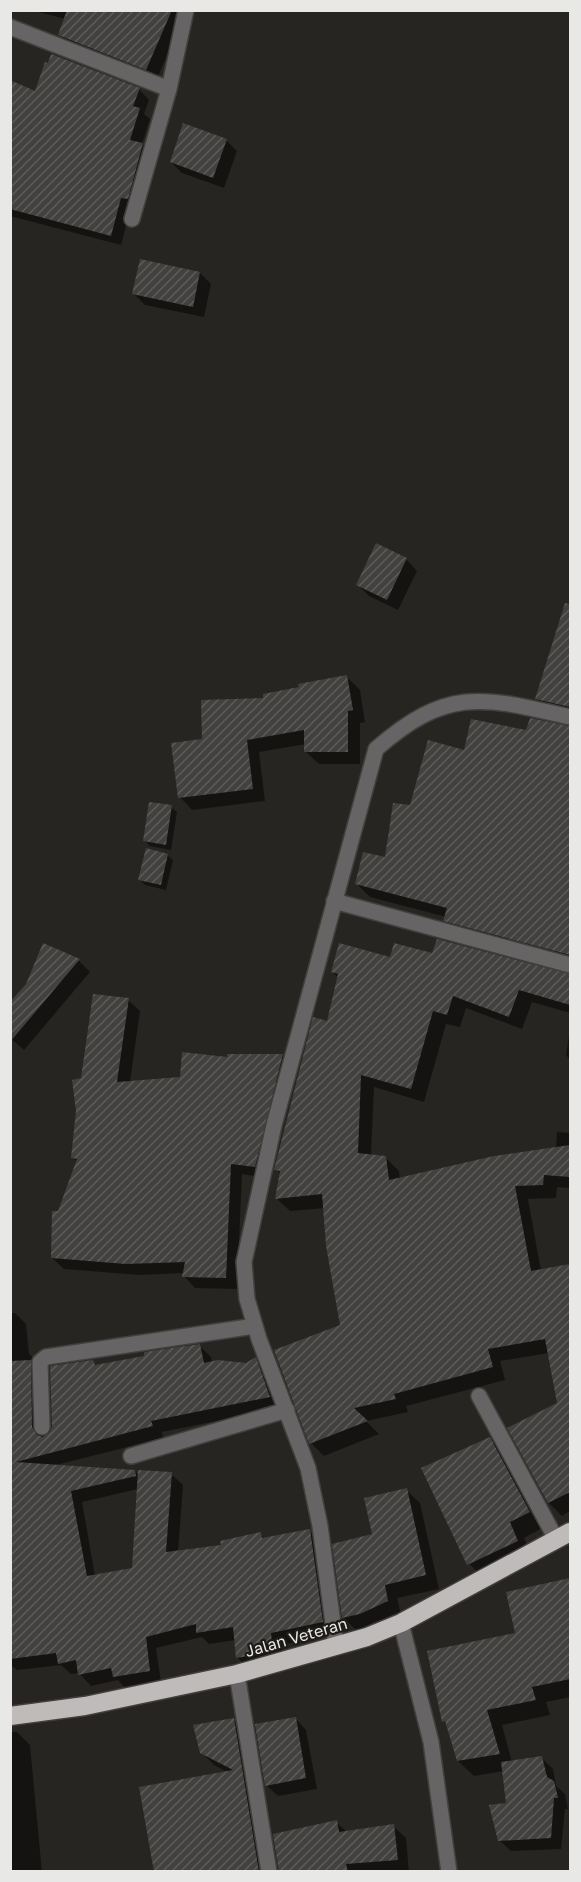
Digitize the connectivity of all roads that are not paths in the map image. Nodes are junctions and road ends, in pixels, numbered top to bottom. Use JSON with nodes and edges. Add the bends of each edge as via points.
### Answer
{"nodes":[{"id":1,"x":186,"y":10,"type":"edge"},
{"id":2,"x":10,"y":27,"type":"edge"},
{"id":3,"x":169,"y":88,"type":"junction"},
{"id":4,"x":132,"y":219,"type":"dead end"},
{"id":5,"x":570,"y":717,"type":"edge"},
{"id":6,"x":334,"y":901,"type":"junction"},
{"id":7,"x":570,"y":965,"type":"edge"},
{"id":8,"x":255,"y":1326,"type":"junction"},
{"id":9,"x":479,"y":1396,"type":"dead end"},
{"id":10,"x":287,"y":1410,"type":"junction"},
{"id":11,"x":42,"y":1427,"type":"dead end"},
{"id":12,"x":131,"y":1456,"type":"dead end"},
{"id":13,"x":563,"y":1535,"type":"edge"},
{"id":14,"x":401,"y":1623,"type":"junction"},
{"id":15,"x":336,"y":1646,"type":"junction"},
{"id":16,"x":237,"y":1674,"type":"junction"},
{"id":17,"x":10,"y":1716,"type":"edge"},
{"id":18,"x":269,"y":1872,"type":"edge"},
{"id":19,"x":449,"y":1872,"type":"edge"}],
"edges":[{"from":1,"to":3,"type":"street"},
{"from":2,"to":3,"type":"street"},
{"from":3,"to":4,"type":"street"},
{"from":5,"to":6,"type":"street","via":[[509,703],[466,701],[445,704],[419,715],[394,733],[376,749]]},
{"from":6,"to":7,"type":"street"},
{"from":6,"to":8,"type":"street","via":[[274,1125],[244,1262],[247,1299]]},
{"from":8,"to":10,"type":"street"},
{"from":8,"to":11,"type":"street","via":[[46,1357],[40,1362]]},
{"from":9,"to":13,"type":"street"},
{"from":10,"to":12,"type":"street"},
{"from":10,"to":15,"type":"street","via":[[308,1468]]},
{"from":13,"to":14,"type":"highway","name":"Jalan Veteran"},
{"from":14,"to":15,"type":"highway","name":"Jalan Veteran"},
{"from":14,"to":19,"type":"street","via":[[431,1742]]},
{"from":15,"to":16,"type":"highway","name":"Jalan Veteran"},
{"from":16,"to":17,"type":"highway","name":"Jalan Veteran","via":[[85,1706]]},
{"from":16,"to":18,"type":"street"}]}
